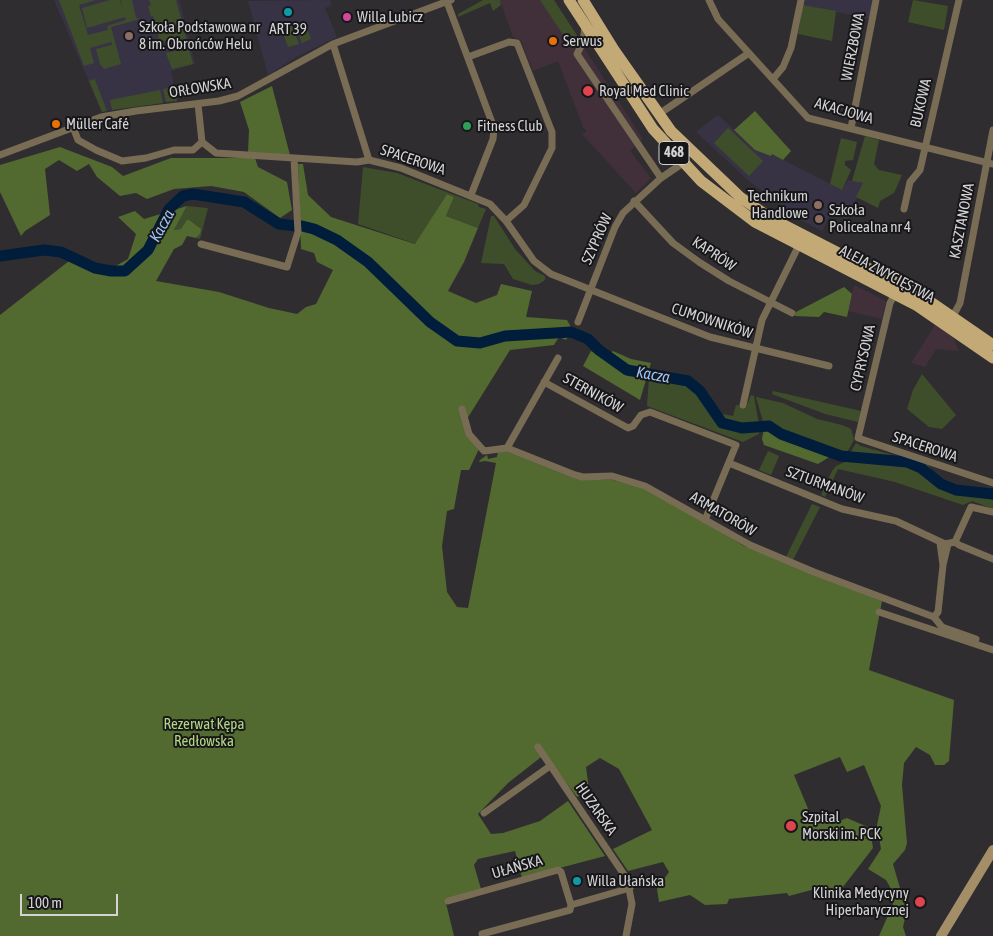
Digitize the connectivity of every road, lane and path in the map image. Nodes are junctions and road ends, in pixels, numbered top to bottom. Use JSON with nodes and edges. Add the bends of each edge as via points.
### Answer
{"nodes":[{"id":1,"x":569,"y":0,"type":"edge"},
{"id":2,"x":583,"y":0,"type":"edge"},
{"id":3,"x":709,"y":0,"type":"edge"},
{"id":4,"x":800,"y":0,"type":"edge"},
{"id":5,"x":876,"y":0,"type":"edge"},
{"id":6,"x":959,"y":0,"type":"edge"},
{"id":7,"x":449,"y":1,"type":"edge"},
{"id":8,"x":585,"y":26,"type":"junction"},
{"id":9,"x":333,"y":44,"type":"junction"},
{"id":10,"x":749,"y":53,"type":"junction"},
{"id":11,"x":468,"y":57,"type":"junction"},
{"id":12,"x":772,"y":79,"type":"junction"},
{"id":13,"x":198,"y":104,"type":"junction"},
{"id":14,"x":659,"y":114,"type":"junction"},
{"id":15,"x":73,"y":127,"type":"junction"},
{"id":16,"x":851,"y":128,"type":"junction"},
{"id":17,"x":993,"y":130,"type":"edge"},
{"id":18,"x":202,"y":142,"type":"junction"},
{"id":19,"x":926,"y":146,"type":"junction"},
{"id":20,"x":0,"y":155,"type":"edge"},
{"id":21,"x":294,"y":158,"type":"junction"},
{"id":22,"x":369,"y":160,"type":"junction"},
{"id":23,"x":683,"y":163,"type":"junction"},
{"id":24,"x":990,"y":163,"type":"edge"},
{"id":25,"x":661,"y":178,"type":"junction"},
{"id":26,"x":472,"y":196,"type":"junction"},
{"id":27,"x":634,"y":201,"type":"junction"},
{"id":28,"x":904,"y":209,"type":"dead end"},
{"id":29,"x":506,"y":221,"type":"junction"},
{"id":30,"x":201,"y":244,"type":"dead end"},
{"id":31,"x":798,"y":245,"type":"junction"},
{"id":32,"x":590,"y":290,"type":"junction"},
{"id":33,"x":895,"y":294,"type":"junction"},
{"id":34,"x":770,"y":302,"type":"junction"},
{"id":35,"x":792,"y":313,"type":"dead end"},
{"id":36,"x":953,"y":316,"type":"junction"},
{"id":37,"x":578,"y":322,"type":"dead end"},
{"id":38,"x":993,"y":345,"type":"edge"},
{"id":39,"x":755,"y":349,"type":"junction"},
{"id":40,"x":558,"y":358,"type":"dead end"},
{"id":41,"x":993,"y":358,"type":"edge"},
{"id":42,"x":829,"y":366,"type":"dead end"},
{"id":43,"x":544,"y":382,"type":"junction"},
{"id":44,"x":743,"y":405,"type":"dead end"},
{"id":45,"x":462,"y":409,"type":"dead end"},
{"id":46,"x":860,"y":429,"type":"joint"},
{"id":47,"x":507,"y":448,"type":"junction"},
{"id":48,"x":729,"y":463,"type":"junction"},
{"id":49,"x":993,"y":483,"type":"edge"},
{"id":50,"x":993,"y":512,"type":"edge"},
{"id":51,"x":705,"y":520,"type":"junction"},
{"id":52,"x":940,"y":543,"type":"junction"},
{"id":53,"x":952,"y":543,"type":"junction"},
{"id":54,"x":993,"y":558,"type":"edge"},
{"id":55,"x":943,"y":565,"type":"junction"},
{"id":56,"x":879,"y":612,"type":"dead end"},
{"id":57,"x":924,"y":615,"type":"junction"},
{"id":58,"x":934,"y":617,"type":"junction"},
{"id":59,"x":921,"y":626,"type":"junction"},
{"id":60,"x":993,"y":645,"type":"edge"},
{"id":61,"x":993,"y":650,"type":"edge"},
{"id":62,"x":538,"y":747,"type":"dead end"},
{"id":63,"x":550,"y":766,"type":"junction"},
{"id":64,"x":484,"y":813,"type":"dead end"},
{"id":65,"x":993,"y":850,"type":"edge"},
{"id":66,"x":630,"y":888,"type":"junction"},
{"id":67,"x":448,"y":901,"type":"dead end"},
{"id":68,"x":571,"y":905,"type":"junction"},
{"id":69,"x":482,"y":934,"type":"dead end"},
{"id":70,"x":626,"y":936,"type":"edge"},
{"id":71,"x":941,"y":936,"type":"edge"}],
"edges":[{"from":1,"to":8,"type":"main road","name":"ALEJA ZWYCIĘSTWA","number":"468"},
{"from":2,"to":14,"type":"main road","name":"ALEJA ZWYCIĘSTWA","number":"468"},
{"from":3,"to":10,"type":"street","name":"AKACJOWA","via":[[718,19]]},
{"from":4,"to":12,"type":"street","via":[[790,48],[783,67]]},
{"from":5,"to":16,"type":"street","name":"WIERZBOWA"},
{"from":6,"to":19,"type":"street","name":"BUKOWA"},
{"from":7,"to":9,"type":"street","name":"ORŁOWSKA"},
{"from":7,"to":11,"type":"street"},
{"from":8,"to":23,"type":"main road","name":"ALEJA ZWYCIĘSTWA","number":"468","via":[[639,110]]},
{"from":8,"to":25,"type":"street","via":[[577,54]]},
{"from":9,"to":13,"type":"street","name":"ORŁOWSKA","via":[[238,96]]},
{"from":9,"to":22,"type":"street"},
{"from":10,"to":12,"type":"street","name":"AKACJOWA"},
{"from":10,"to":14,"type":"street"},
{"from":11,"to":26,"type":"street","via":[[494,128]]},
{"from":11,"to":29,"type":"street","via":[[509,42],[517,43],[552,132],[552,148],[524,205]]},
{"from":12,"to":16,"type":"street","name":"AKACJOWA","via":[[808,118]]},
{"from":13,"to":15,"type":"street","name":"ORŁOWSKA","via":[[123,112]]},
{"from":13,"to":18,"type":"street"},
{"from":14,"to":36,"type":"main road","name":"ALEJA ZWYCIĘSTWA","number":"468","via":[[692,152],[760,212],[894,281]]},
{"from":15,"to":18,"type":"street","via":[[78,140],[122,161],[174,150],[193,150]]},
{"from":15,"to":20,"type":"street","name":"ORŁOWSKA"},
{"from":16,"to":19,"type":"street","name":"AKACJOWA"},
{"from":17,"to":24,"type":"street","name":"KASZTANOWA"},
{"from":18,"to":21,"type":"street","name":"SPACEROWA","via":[[219,154]]},
{"from":19,"to":24,"type":"street","name":"AKACJOWA"},
{"from":19,"to":28,"type":"street","name":"BUKOWA","via":[[920,170],[910,182]]},
{"from":21,"to":22,"type":"street","name":"SPACEROWA"},
{"from":21,"to":30,"type":"street","via":[[298,232],[287,267]]},
{"from":22,"to":26,"type":"street","name":"SPACEROWA","via":[[400,168]]},
{"from":23,"to":25,"type":"street","name":"SZYPRÓW"},
{"from":23,"to":31,"type":"main road","name":"ALEJA ZWYCIĘSTWA","number":"468","via":[[729,204]]},
{"from":24,"to":36,"type":"street","name":"KASZTANOWA","via":[[960,303]]},
{"from":25,"to":27,"type":"street","name":"SZYPRÓW"},
{"from":26,"to":29,"type":"street","name":"SPACEROWA","via":[[490,204]]},
{"from":27,"to":32,"type":"street","name":"SZYPRÓW","via":[[615,227]]},
{"from":27,"to":34,"type":"street","name":"KAPRÓW","via":[[673,242],[699,262]]},
{"from":29,"to":32,"type":"street","name":"SPACEROWA","via":[[542,269]]},
{"from":31,"to":33,"type":"main road","name":"ALEJA ZWYCIĘSTWA","number":"468"},
{"from":31,"to":34,"type":"street"},
{"from":32,"to":37,"type":"street","name":"SZYPRÓW"},
{"from":32,"to":39,"type":"street","name":"CUMOWNIKÓW","via":[[710,337]]},
{"from":33,"to":41,"type":"main road","name":"ALEJA ZWYCIĘSTWA","number":"468","via":[[935,317]]},
{"from":33,"to":46,"type":"street","name":"CYPRYSOWA","via":[[890,303]]},
{"from":34,"to":35,"type":"street","name":"KAPRÓW"},
{"from":34,"to":39,"type":"street"},
{"from":36,"to":38,"type":"main road","name":"ALEJA ZWYCIĘSTWA","number":"468"},
{"from":39,"to":42,"type":"street","name":"CUMOWNIKÓW"},
{"from":39,"to":44,"type":"street"},
{"from":40,"to":43,"type":"street"},
{"from":43,"to":47,"type":"street"},
{"from":43,"to":48,"type":"street","name":"STERNIKÓW","via":[[628,428],[650,412],[736,445]]},
{"from":45,"to":47,"type":"street","via":[[469,434],[484,451]]},
{"from":46,"to":49,"type":"street","name":"SPACEROWA","via":[[858,438],[864,442]]},
{"from":47,"to":51,"type":"street","name":"ARMATORÓW","via":[[575,475],[612,476],[645,486]]},
{"from":48,"to":51,"type":"street"},
{"from":48,"to":52,"type":"street","name":"SZTURMANÓW","via":[[842,509],[896,521]]},
{"from":50,"to":53,"type":"street","via":[[971,507]]},
{"from":51,"to":57,"type":"street","name":"ARMATORÓW","via":[[750,546]]},
{"from":52,"to":53,"type":"street","name":"SZTURMANÓW"},
{"from":52,"to":55,"type":"street"},
{"from":53,"to":54,"type":"street","name":"SZTURMANÓW"},
{"from":53,"to":55,"type":"street"},
{"from":55,"to":58,"type":"street","via":[[938,612]]},
{"from":56,"to":59,"type":"street"},
{"from":57,"to":58,"type":"street","name":"ARMATORÓW"},
{"from":57,"to":59,"type":"street"},
{"from":58,"to":60,"type":"street","via":[[942,627]]},
{"from":59,"to":61,"type":"street"},
{"from":62,"to":63,"type":"street","name":"HUZARSKA"},
{"from":63,"to":64,"type":"street"},
{"from":63,"to":66,"type":"street","name":"HUZARSKA","via":[[624,874]]},
{"from":65,"to":71,"type":"street"},
{"from":66,"to":68,"type":"street"},
{"from":66,"to":70,"type":"street","name":"HUZARSKA","via":[[632,904]]},
{"from":67,"to":68,"type":"street","name":"UŁAŃSKA","via":[[558,870]]},
{"from":68,"to":69,"type":"street","via":[[570,910]]}]}
